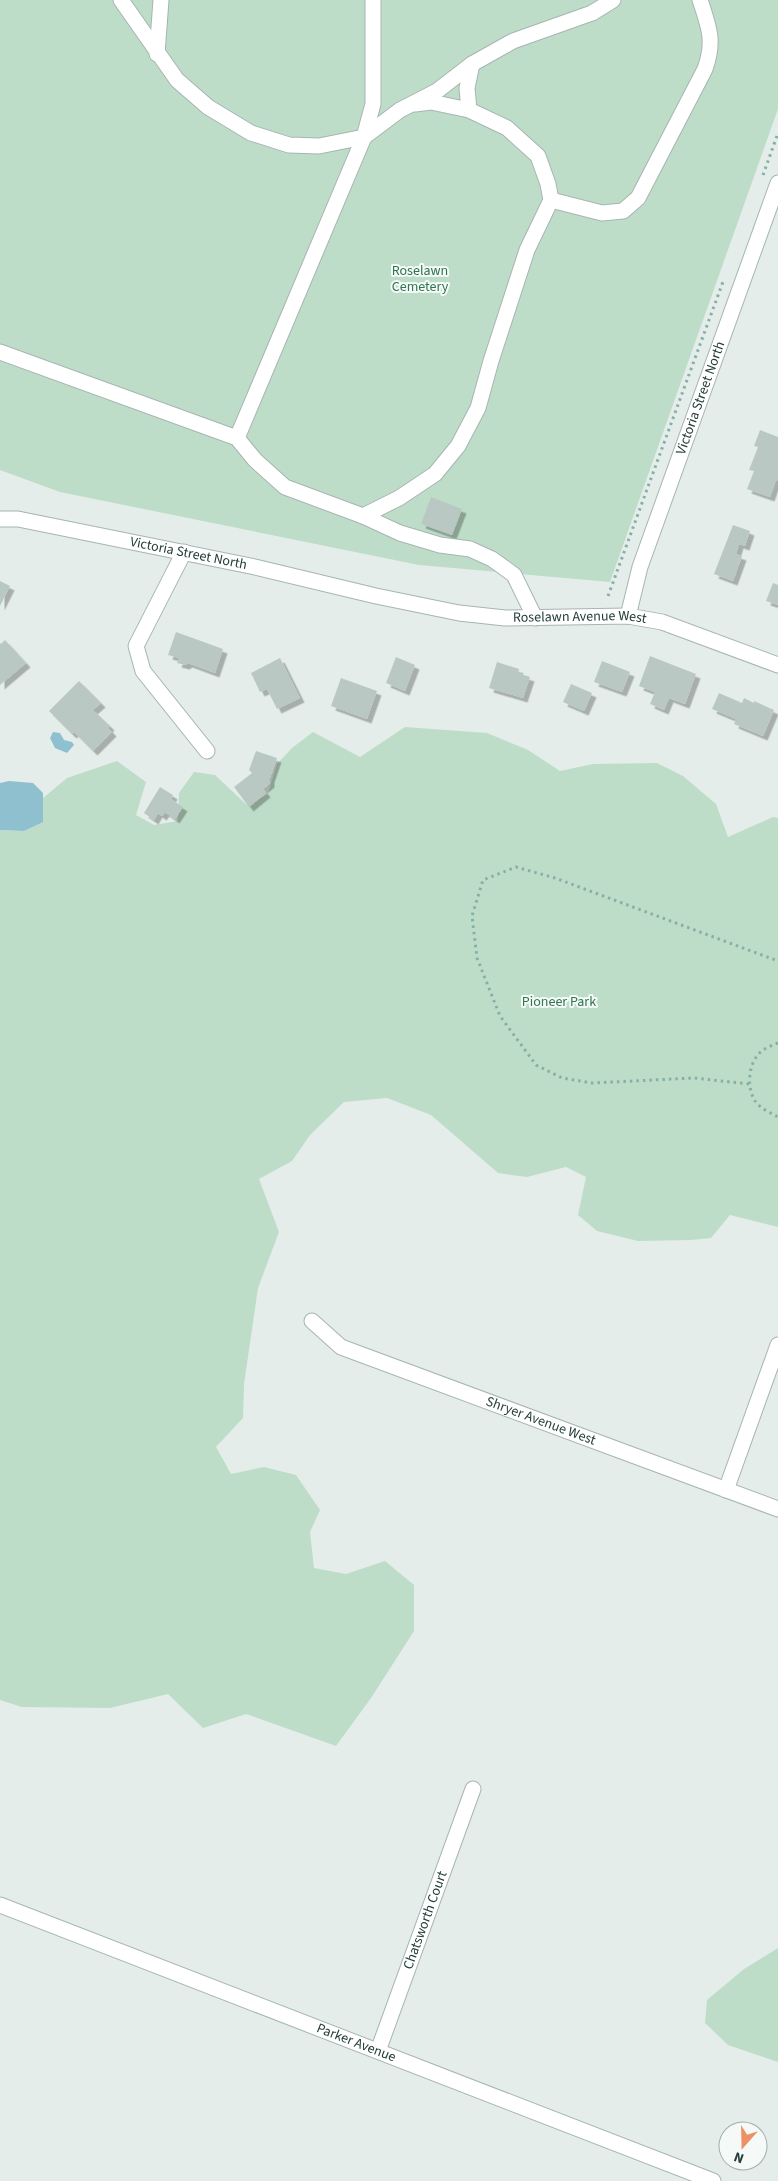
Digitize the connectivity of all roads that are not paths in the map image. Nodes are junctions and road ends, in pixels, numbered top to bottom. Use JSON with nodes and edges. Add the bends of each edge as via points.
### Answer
{"nodes":[{"id":1,"x":121,"y":0,"type":"edge"},
{"id":2,"x":161,"y":0,"type":"edge"},
{"id":3,"x":373,"y":0,"type":"edge"},
{"id":4,"x":613,"y":0,"type":"edge"},
{"id":5,"x":700,"y":0,"type":"edge"},
{"id":6,"x":157,"y":54,"type":"junction"},
{"id":7,"x":472,"y":64,"type":"junction"},
{"id":8,"x":412,"y":104,"type":"junction"},
{"id":9,"x":469,"y":110,"type":"junction"},
{"id":10,"x":364,"y":137,"type":"junction"},
{"id":11,"x":778,"y":183,"type":"edge"},
{"id":12,"x":551,"y":200,"type":"junction"},
{"id":13,"x":0,"y":352,"type":"edge"},
{"id":14,"x":238,"y":438,"type":"junction"},
{"id":15,"x":363,"y":516,"type":"junction"},
{"id":16,"x":0,"y":518,"type":"edge"},
{"id":17,"x":184,"y":552,"type":"junction"},
{"id":18,"x":376,"y":596,"type":"joint"},
{"id":19,"x":628,"y":616,"type":"junction"},
{"id":20,"x":535,"y":618,"type":"junction"},
{"id":21,"x":778,"y":665,"type":"edge"},
{"id":22,"x":207,"y":751,"type":"dead end"},
{"id":23,"x":312,"y":1321,"type":"dead end"},
{"id":24,"x":778,"y":1346,"type":"edge"},
{"id":25,"x":726,"y":1490,"type":"junction"},
{"id":26,"x":778,"y":1509,"type":"edge"},
{"id":27,"x":473,"y":1789,"type":"dead end"},
{"id":28,"x":0,"y":1905,"type":"edge"},
{"id":29,"x":378,"y":2051,"type":"junction"},
{"id":30,"x":713,"y":2181,"type":"edge"}],
"edges":[{"from":1,"to":6,"type":"street"},
{"from":2,"to":6,"type":"street"},
{"from":3,"to":10,"type":"street","via":[[374,104]]},
{"from":4,"to":7,"type":"street","via":[[592,13],[513,41]]},
{"from":5,"to":12,"type":"street","via":[[711,32],[711,53],[638,198],[623,211],[602,213]]},
{"from":6,"to":10,"type":"street","via":[[183,86],[208,107],[250,133],[289,145],[319,146]]},
{"from":7,"to":8,"type":"street","via":[[437,91]]},
{"from":7,"to":9,"type":"street","via":[[467,88]]},
{"from":8,"to":9,"type":"street","via":[[431,102]]},
{"from":8,"to":10,"type":"street"},
{"from":9,"to":12,"type":"street","via":[[507,128],[538,156]]},
{"from":10,"to":14,"type":"street"},
{"from":11,"to":19,"type":"street","name":"Victoria Street North","via":[[640,567]]},
{"from":12,"to":15,"type":"street","via":[[527,250],[478,408],[458,446],[435,474],[399,498]]},
{"from":13,"to":14,"type":"street"},
{"from":14,"to":15,"type":"street","via":[[255,460],[285,487]]},
{"from":15,"to":20,"type":"street","via":[[400,533],[440,545],[470,549],[492,559],[514,575]]},
{"from":16,"to":17,"type":"street","name":"Victoria Street North"},
{"from":17,"to":18,"type":"street","name":"Victoria Street North"},
{"from":17,"to":22,"type":"street","via":[[136,646],[143,671]]},
{"from":18,"to":20,"type":"street","name":"Roselawn Avenue West","via":[[459,613]]},
{"from":19,"to":20,"type":"street","name":"Roselawn Avenue West"},
{"from":19,"to":21,"type":"street","name":"Roselawn Avenue West","via":[[671,626]]},
{"from":23,"to":25,"type":"street","name":"Shryer Avenue West","via":[[341,1347]]},
{"from":24,"to":25,"type":"street"},
{"from":25,"to":26,"type":"street","name":"Shryer Avenue West"},
{"from":27,"to":29,"type":"street","name":"Chatsworth Court"},
{"from":28,"to":29,"type":"street","name":"Parker Avenue"},
{"from":29,"to":30,"type":"street","name":"Parker Avenue"}]}
